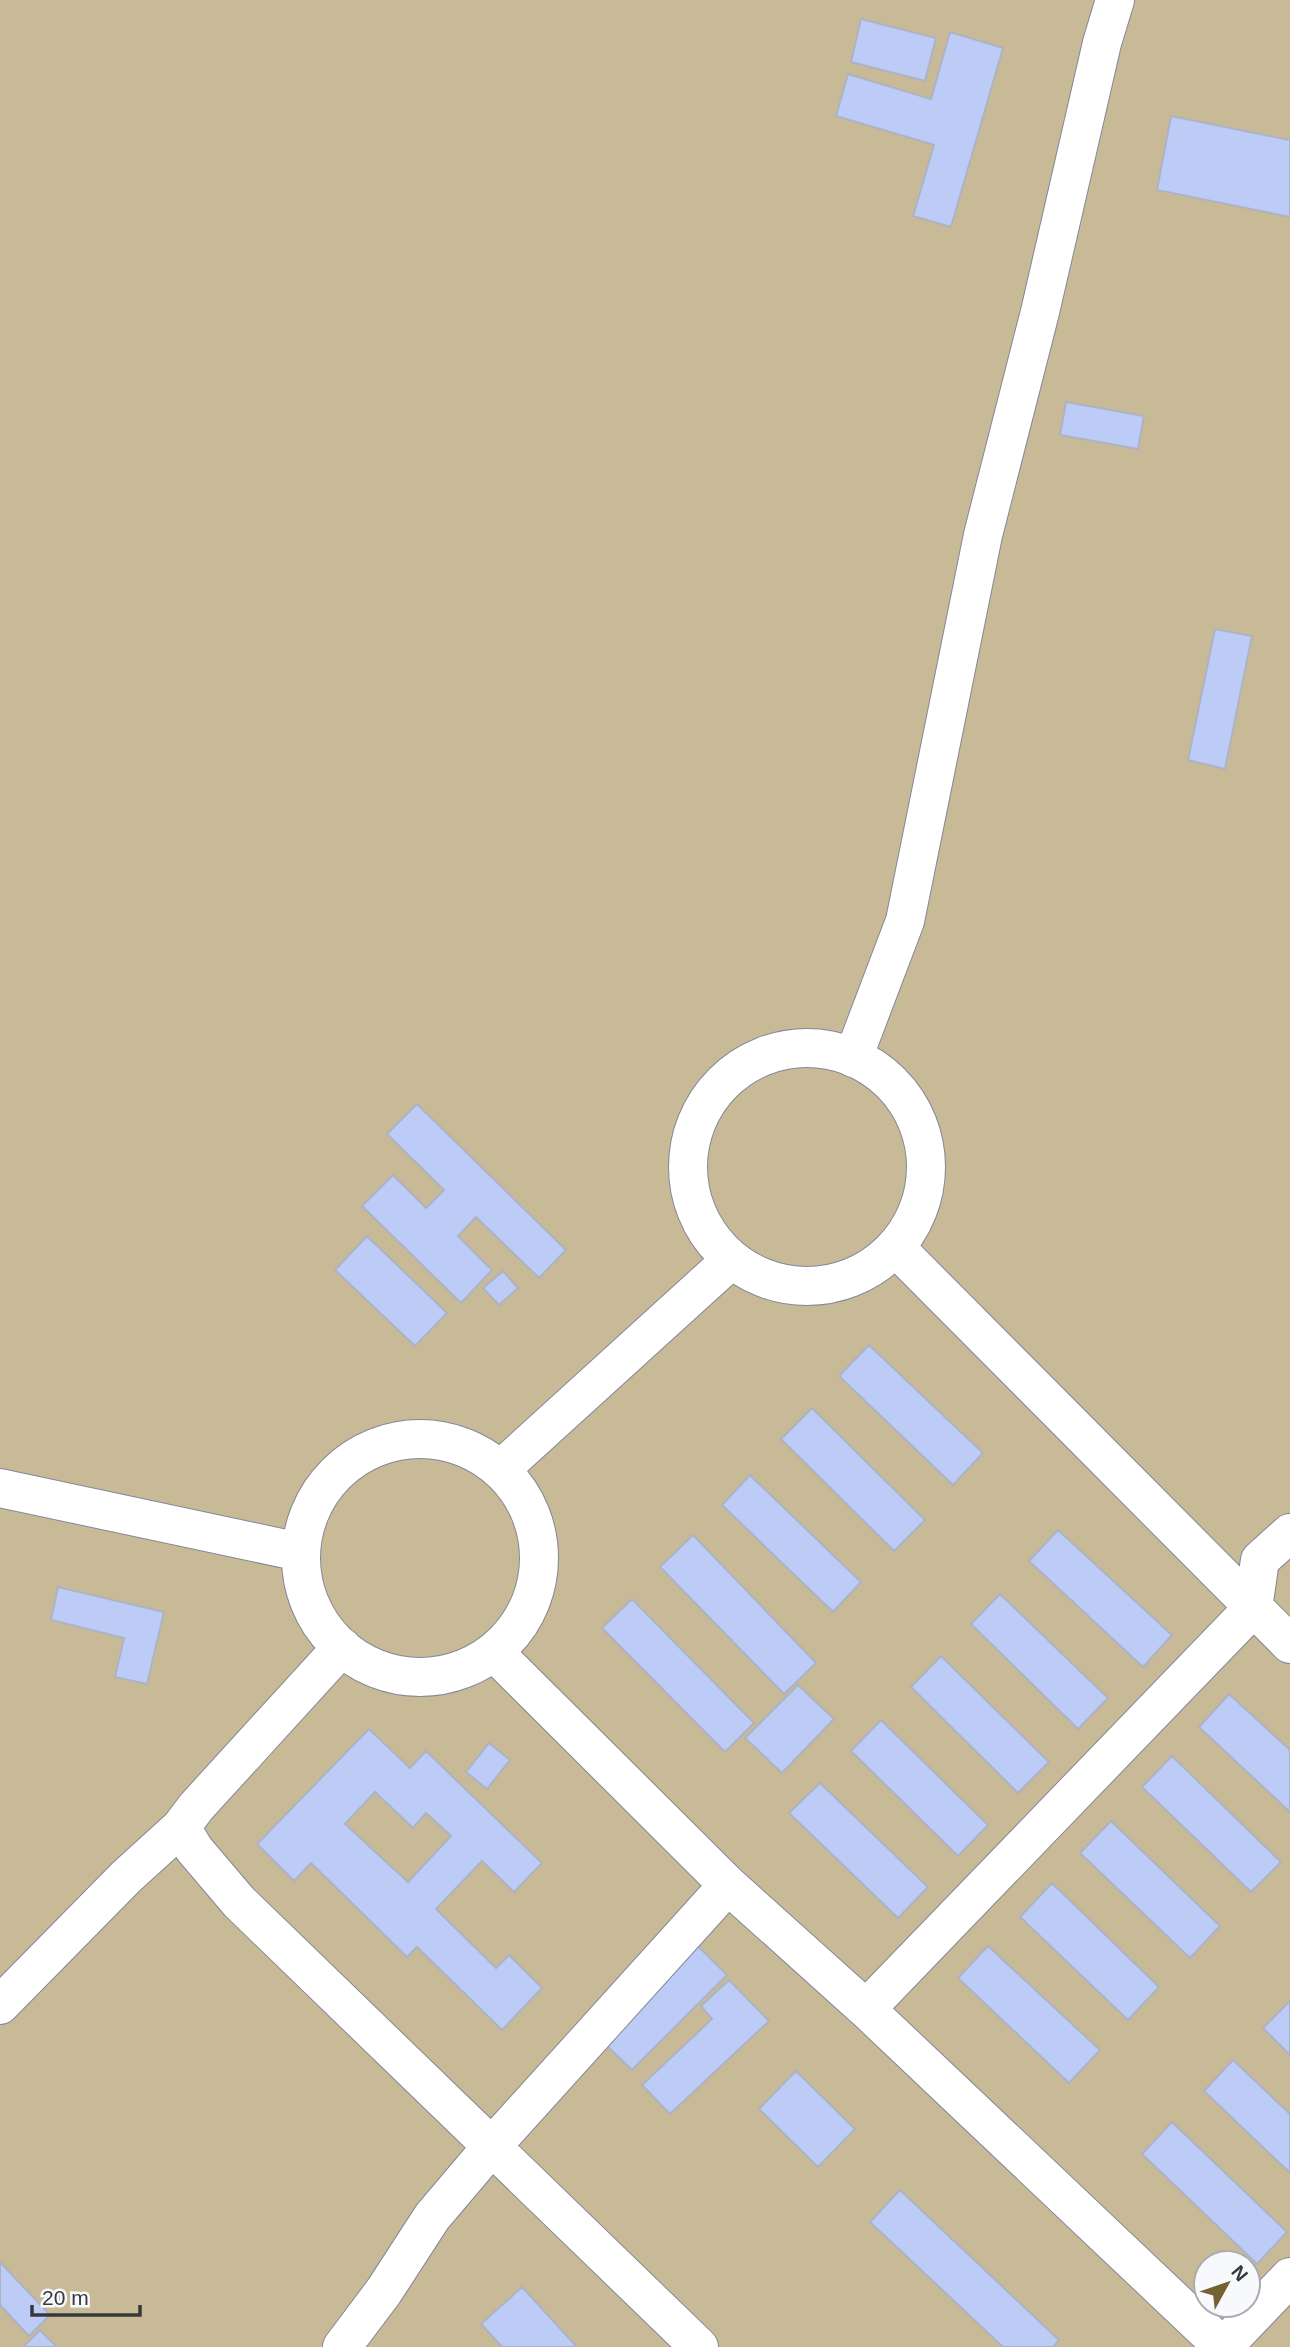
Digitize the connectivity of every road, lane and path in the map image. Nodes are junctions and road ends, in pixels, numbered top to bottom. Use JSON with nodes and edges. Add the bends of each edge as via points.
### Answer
{"nodes":[{"id":1,"x":1115,"y":0,"type":"edge"},
{"id":2,"x":853,"y":1058,"type":"junction"},
{"id":3,"x":895,"y":1248,"type":"junction"},
{"id":4,"x":731,"y":1260,"type":"junction"},
{"id":5,"x":500,"y":1470,"type":"junction"},
{"id":6,"x":0,"y":1488,"type":"edge"},
{"id":7,"x":1290,"y":1533,"type":"edge"},
{"id":8,"x":300,"y":1552,"type":"junction"},
{"id":9,"x":1253,"y":1608,"type":"junction"},
{"id":10,"x":1290,"y":1644,"type":"edge"},
{"id":11,"x":342,"y":1647,"type":"junction"},
{"id":12,"x":494,"y":1652,"type":"junction"},
{"id":13,"x":181,"y":1827,"type":"junction"},
{"id":14,"x":728,"y":1885,"type":"junction"},
{"id":15,"x":0,"y":2005,"type":"edge"},
{"id":16,"x":866,"y":2009,"type":"junction"},
{"id":17,"x":493,"y":2145,"type":"junction"},
{"id":18,"x":1290,"y":2277,"type":"edge"},
{"id":19,"x":342,"y":2347,"type":"edge"},
{"id":20,"x":699,"y":2347,"type":"edge"},
{"id":21,"x":1223,"y":2347,"type":"edge"}],
"edges":[{"from":1,"to":2,"type":"street","via":[[983,535],[905,921]]},
{"from":2,"to":3,"type":"street","via":[[885,1078],[910,1107],[923,1142],[926,1180],[916,1216]]},
{"from":2,"to":4,"type":"street","via":[[816,1048],[779,1051],[744,1065],[715,1089],[696,1122],[687,1159],[691,1196],[706,1231]]},
{"from":3,"to":4,"type":"street","via":[[868,1270],[834,1284],[798,1287],[763,1278]]},
{"from":3,"to":9,"type":"street"},
{"from":4,"to":5,"type":"street"},
{"from":5,"to":8,"type":"street","via":[[468,1449],[431,1439],[392,1441],[357,1456],[328,1481],[308,1514]]},
{"from":5,"to":12,"type":"street","via":[[522,1497],[535,1529],[539,1563],[528,1607]]},
{"from":6,"to":8,"type":"street"},
{"from":7,"to":9,"type":"street","via":[[1260,1560]]},
{"from":8,"to":11,"type":"street","via":[[305,1590],[321,1626]]},
{"from":9,"to":10,"type":"street"},
{"from":9,"to":16,"type":"street"},
{"from":11,"to":12,"type":"street","via":[[384,1672],[422,1678],[460,1671]]},
{"from":11,"to":13,"type":"street"},
{"from":12,"to":14,"type":"street"},
{"from":13,"to":15,"type":"street"},
{"from":13,"to":17,"type":"street","via":[[239,1902]]},
{"from":14,"to":16,"type":"street"},
{"from":14,"to":17,"type":"street"},
{"from":16,"to":21,"type":"street"},
{"from":17,"to":19,"type":"street","via":[[432,2217]]},
{"from":17,"to":20,"type":"street"},
{"from":18,"to":21,"type":"street"}]}
